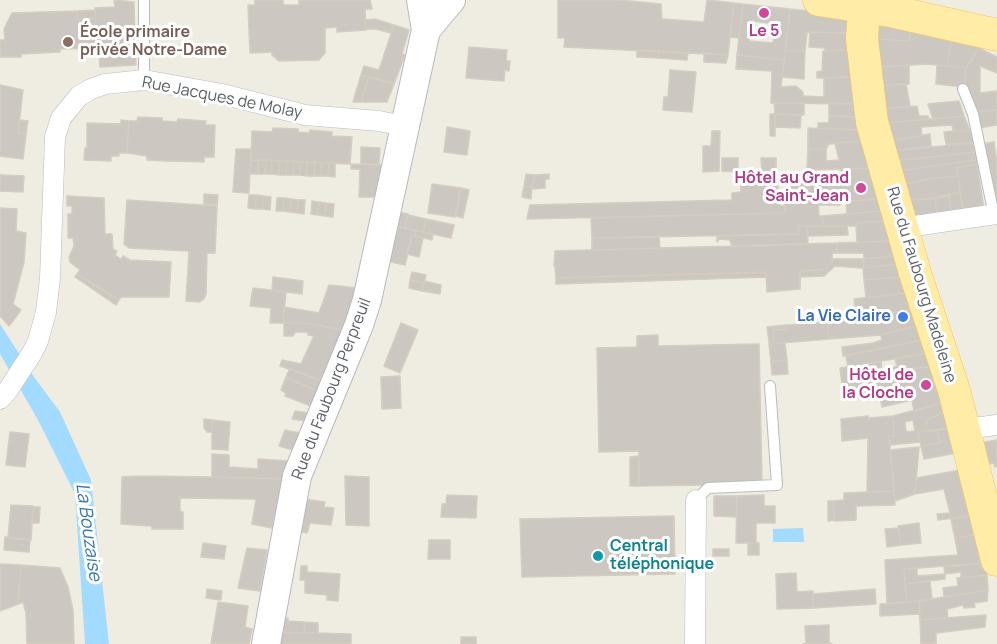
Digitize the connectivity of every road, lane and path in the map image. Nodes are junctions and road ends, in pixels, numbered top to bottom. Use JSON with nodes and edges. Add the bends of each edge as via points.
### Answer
{"nodes":[{"id":1,"x":144,"y":0,"type":"edge"},
{"id":2,"x":421,"y":0,"type":"edge"},
{"id":3,"x":451,"y":0,"type":"edge"},
{"id":4,"x":819,"y":0,"type":"edge"},
{"id":5,"x":864,"y":4,"type":"edge"},
{"id":6,"x":426,"y":30,"type":"junction"},
{"id":7,"x":997,"y":35,"type":"edge"},
{"id":8,"x":144,"y":80,"type":"junction"},
{"id":9,"x":963,"y":89,"type":"dead end"},
{"id":10,"x":404,"y":126,"type":"junction"},
{"id":11,"x":995,"y":214,"type":"edge"},
{"id":12,"x":902,"y":228,"type":"junction"},
{"id":13,"x":770,"y":386,"type":"dead end"},
{"id":14,"x":4,"y":395,"type":"edge"},
{"id":15,"x":997,"y":425,"type":"edge"},
{"id":16,"x":965,"y":429,"type":"junction"},
{"id":17,"x":696,"y":500,"type":"joint"},
{"id":18,"x":997,"y":560,"type":"edge"},
{"id":19,"x":266,"y":644,"type":"edge"},
{"id":20,"x":695,"y":644,"type":"edge"}],
"edges":[{"from":1,"to":8,"type":"lane"},
{"from":2,"to":6,"type":"main road","name":"Rue du Faubourg Perpreuil"},
{"from":3,"to":6,"type":"main road","name":"Rue du Faubourg Perpreuil"},
{"from":4,"to":5,"type":"main road"},
{"from":5,"to":7,"type":"main road"},
{"from":5,"to":12,"type":"main road","name":"Rue du Faubourg Madeleine","via":[[862,39],[872,122]]},
{"from":6,"to":10,"type":"main road","name":"Rue du Faubourg Perpreuil"},
{"from":8,"to":10,"type":"street","name":"Rue Jacques de Molay","via":[[306,115]]},
{"from":8,"to":14,"type":"street","name":"Rue Jacques de Molay","via":[[91,89],[79,96],[61,118],[53,154],[46,312],[32,353]]},
{"from":9,"to":11,"type":"lane","via":[[973,114]]},
{"from":10,"to":19,"type":"main road","name":"Rue du Faubourg Perpreuil","via":[[367,300],[297,476]]},
{"from":11,"to":12,"type":"street"},
{"from":12,"to":16,"type":"main road","name":"Rue du Faubourg Madeleine"},
{"from":13,"to":17,"type":"lane","via":[[777,485],[708,489]]},
{"from":15,"to":16,"type":"street"},
{"from":16,"to":18,"type":"main road","name":"Rue du Faubourg Madeleine"},
{"from":17,"to":20,"type":"street"}]}
